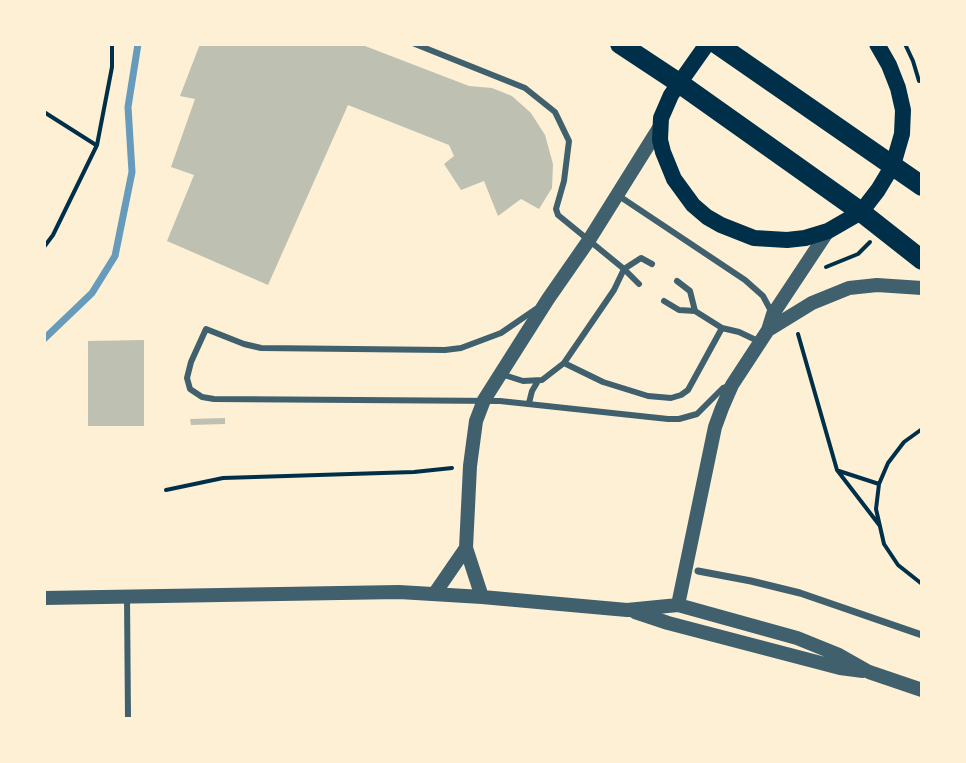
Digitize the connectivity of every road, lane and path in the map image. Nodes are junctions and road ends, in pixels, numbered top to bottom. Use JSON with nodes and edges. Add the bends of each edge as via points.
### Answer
{"nodes":[{"id":1,"x":112,"y":44,"type":"edge"},
{"id":2,"x":415,"y":44,"type":"edge"},
{"id":3,"x":620,"y":44,"type":"edge"},
{"id":4,"x":707,"y":44,"type":"edge"},
{"id":5,"x":717,"y":44,"type":"edge"},
{"id":6,"x":877,"y":44,"type":"edge"},
{"id":7,"x":679,"y":83,"type":"junction"},
{"id":8,"x":44,"y":112,"type":"edge"},
{"id":9,"x":659,"y":128,"type":"junction"},
{"id":10,"x":97,"y":145,"type":"junction"},
{"id":11,"x":893,"y":165,"type":"junction"},
{"id":12,"x":922,"y":186,"type":"edge"},
{"id":13,"x":618,"y":195,"type":"junction"},
{"id":14,"x":861,"y":212,"type":"junction"},
{"id":15,"x":881,"y":227,"type":"junction"},
{"id":16,"x":828,"y":231,"type":"junction"},
{"id":17,"x":589,"y":240,"type":"junction"},
{"id":18,"x":44,"y":247,"type":"edge"},
{"id":19,"x":922,"y":260,"type":"edge"},
{"id":20,"x":652,"y":264,"type":"dead end"},
{"id":21,"x":624,"y":269,"type":"junction"},
{"id":22,"x":820,"y":269,"type":"dead end"},
{"id":23,"x":677,"y":281,"type":"dead end"},
{"id":24,"x":639,"y":284,"type":"dead end"},
{"id":25,"x":922,"y":288,"type":"edge"},
{"id":26,"x":548,"y":299,"type":"junction"},
{"id":27,"x":664,"y":301,"type":"dead end"},
{"id":28,"x":695,"y":311,"type":"junction"},
{"id":29,"x":773,"y":314,"type":"junction"},
{"id":30,"x":800,"y":324,"type":"dead end"},
{"id":31,"x":722,"y":328,"type":"junction"},
{"id":32,"x":764,"y":336,"type":"junction"},
{"id":33,"x":564,"y":363,"type":"junction"},
{"id":34,"x":501,"y":374,"type":"junction"},
{"id":35,"x":538,"y":381,"type":"junction"},
{"id":36,"x":732,"y":385,"type":"junction"},
{"id":37,"x":484,"y":400,"type":"junction"},
{"id":38,"x":529,"y":403,"type":"junction"},
{"id":39,"x":922,"y":429,"type":"edge"},
{"id":40,"x":470,"y":466,"type":"junction"},
{"id":41,"x":837,"y":470,"type":"junction"},
{"id":42,"x":879,"y":484,"type":"junction"},
{"id":43,"x":166,"y":490,"type":"dead end"},
{"id":44,"x":880,"y":526,"type":"junction"},
{"id":45,"x":466,"y":548,"type":"junction"},
{"id":46,"x":698,"y":571,"type":"dead end"},
{"id":47,"x":922,"y":584,"type":"edge"},
{"id":48,"x":435,"y":593,"type":"junction"},
{"id":49,"x":127,"y":597,"type":"junction"},
{"id":50,"x":482,"y":597,"type":"junction"},
{"id":51,"x":44,"y":598,"type":"edge"},
{"id":52,"x":678,"y":605,"type":"junction"},
{"id":53,"x":627,"y":610,"type":"junction"},
{"id":54,"x":922,"y":635,"type":"edge"},
{"id":55,"x":869,"y":672,"type":"junction"},
{"id":56,"x":922,"y":690,"type":"edge"},
{"id":57,"x":128,"y":719,"type":"edge"}],
"edges":[{"from":1,"to":10,"type":"path"},
{"from":2,"to":17,"type":"lane","via":[[525,88],[555,112],[569,141],[556,209]]},
{"from":3,"to":7,"type":"main road"},
{"from":4,"to":7,"type":"main road"},
{"from":5,"to":11,"type":"main road"},
{"from":6,"to":11,"type":"main road","via":[[903,110]]},
{"from":7,"to":9,"type":"main road"},
{"from":7,"to":14,"type":"main road"},
{"from":8,"to":10,"type":"path"},
{"from":9,"to":13,"type":"street"},
{"from":9,"to":16,"type":"main road","via":[[674,179],[707,217],[738,233],[771,240]]},
{"from":10,"to":18,"type":"path"},
{"from":11,"to":12,"type":"main road"},
{"from":11,"to":14,"type":"main road"},
{"from":13,"to":17,"type":"street"},
{"from":13,"to":29,"type":"lane","via":[[745,280]]},
{"from":14,"to":15,"type":"main road"},
{"from":14,"to":16,"type":"main road"},
{"from":15,"to":19,"type":"main road"},
{"from":15,"to":22,"type":"path","via":[[863,250]]},
{"from":16,"to":29,"type":"street"},
{"from":17,"to":21,"type":"lane"},
{"from":17,"to":26,"type":"street"},
{"from":20,"to":21,"type":"lane","via":[[641,258]]},
{"from":21,"to":24,"type":"lane"},
{"from":21,"to":33,"type":"lane"},
{"from":23,"to":28,"type":"lane","via":[[690,291]]},
{"from":25,"to":32,"type":"street","via":[[849,288],[812,303]]},
{"from":26,"to":34,"type":"street"},
{"from":26,"to":37,"type":"lane","via":[[501,333],[445,350],[261,348],[206,329],[187,378],[190,389],[214,399]]},
{"from":27,"to":28,"type":"lane"},
{"from":28,"to":31,"type":"lane"},
{"from":29,"to":32,"type":"street"},
{"from":30,"to":41,"type":"path","via":[[798,337]]},
{"from":31,"to":32,"type":"lane"},
{"from":31,"to":33,"type":"lane","via":[[688,390],[671,398],[603,382]]},
{"from":32,"to":36,"type":"street"},
{"from":33,"to":35,"type":"lane"},
{"from":34,"to":35,"type":"lane"},
{"from":34,"to":37,"type":"street"},
{"from":35,"to":38,"type":"lane"},
{"from":36,"to":38,"type":"lane","via":[[697,414],[679,419]]},
{"from":36,"to":52,"type":"street","via":[[715,427]]},
{"from":37,"to":38,"type":"lane"},
{"from":37,"to":40,"type":"street"},
{"from":39,"to":42,"type":"path","via":[[904,442]]},
{"from":40,"to":43,"type":"path","via":[[223,478]]},
{"from":40,"to":45,"type":"street"},
{"from":41,"to":42,"type":"path"},
{"from":41,"to":44,"type":"path"},
{"from":42,"to":44,"type":"path"},
{"from":44,"to":47,"type":"path","via":[[898,565]]},
{"from":45,"to":48,"type":"street"},
{"from":45,"to":50,"type":"street"},
{"from":46,"to":54,"type":"street","via":[[800,593]]},
{"from":48,"to":49,"type":"street"},
{"from":48,"to":50,"type":"street"},
{"from":49,"to":51,"type":"street"},
{"from":49,"to":57,"type":"lane"},
{"from":50,"to":53,"type":"street"},
{"from":52,"to":53,"type":"street"},
{"from":52,"to":55,"type":"street","via":[[821,646]]},
{"from":53,"to":55,"type":"street"},
{"from":55,"to":56,"type":"street"}]}
